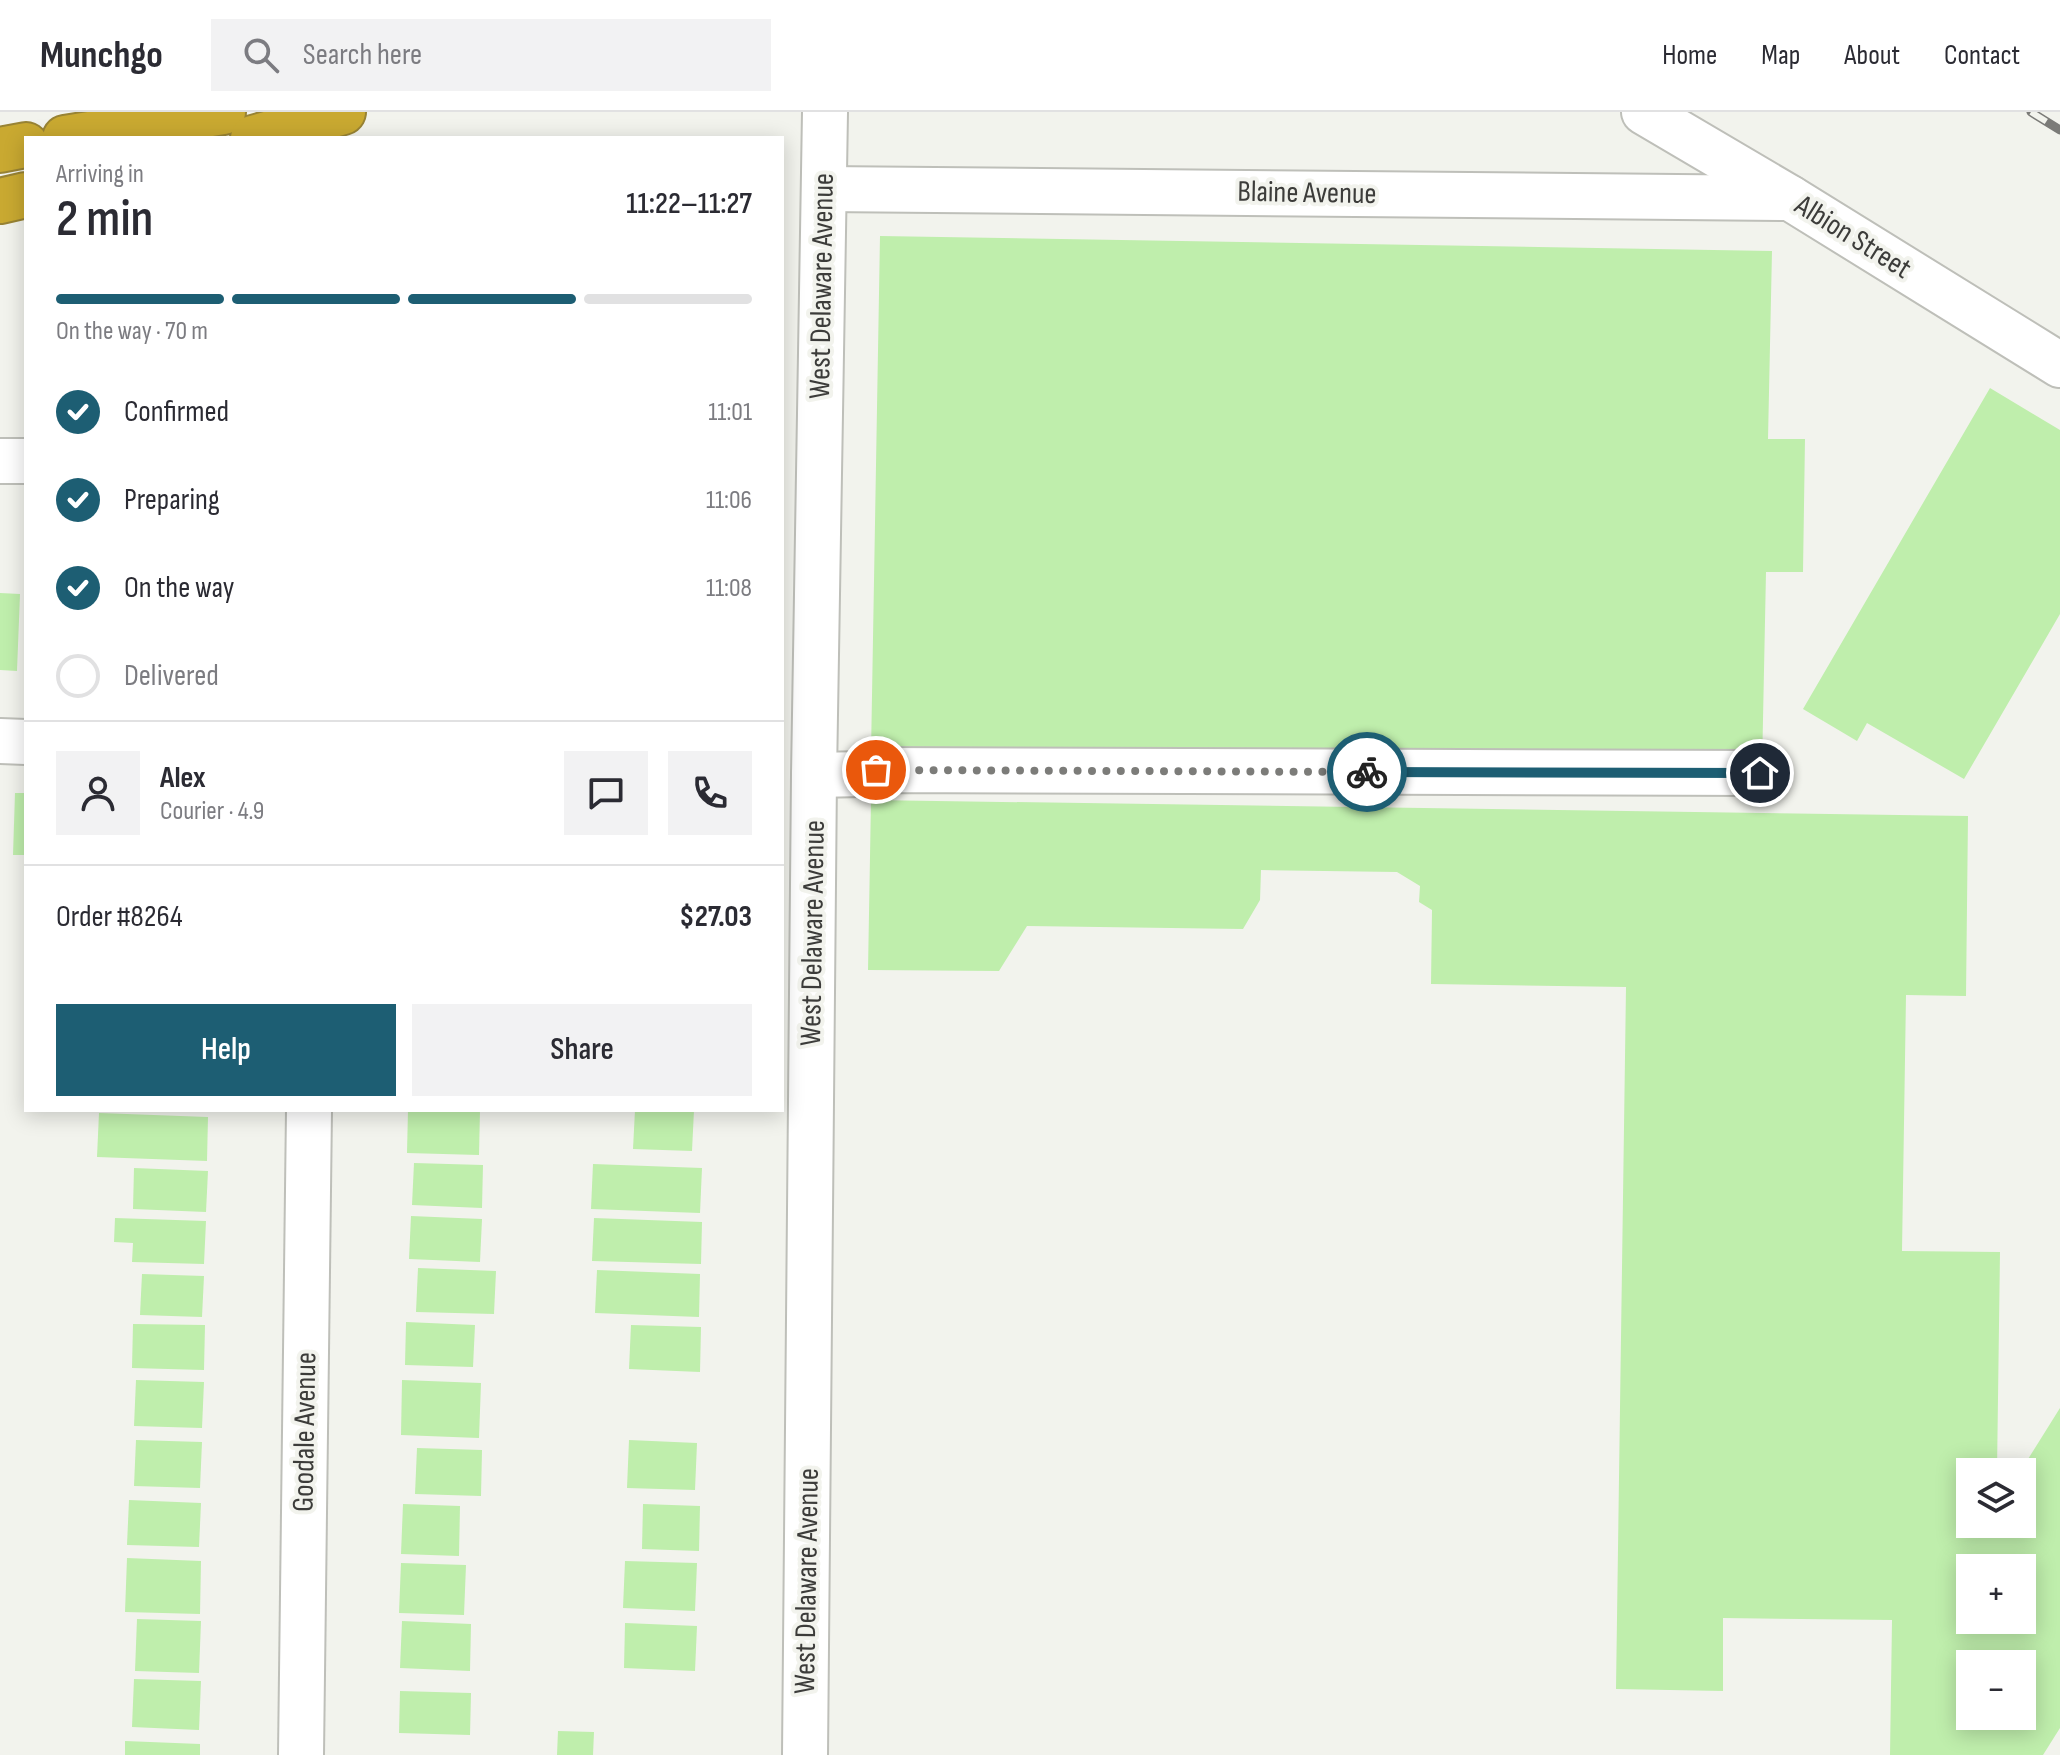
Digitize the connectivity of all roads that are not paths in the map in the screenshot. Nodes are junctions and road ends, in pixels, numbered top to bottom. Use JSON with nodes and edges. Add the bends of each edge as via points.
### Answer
{"nodes":[{"id":1,"x":223,"y":112,"type":"edge"},
{"id":2,"x":343,"y":112,"type":"edge"},
{"id":3,"x":825,"y":112,"type":"edge"},
{"id":4,"x":1644,"y":112,"type":"edge"},
{"id":5,"x":77,"y":136,"type":"edge"},
{"id":6,"x":260,"y":136,"type":"edge"},
{"id":7,"x":24,"y":145,"type":"edge"},
{"id":8,"x":0,"y":150,"type":"edge"},
{"id":9,"x":824,"y":189,"type":"junction"},
{"id":10,"x":24,"y":195,"type":"edge"},
{"id":11,"x":1790,"y":198,"type":"junction"},
{"id":12,"x":0,"y":201,"type":"edge"},
{"id":13,"x":2060,"y":365,"type":"edge"},
{"id":14,"x":0,"y":461,"type":"edge"},
{"id":15,"x":24,"y":461,"type":"edge"},
{"id":16,"x":0,"y":741,"type":"edge"},
{"id":17,"x":24,"y":742,"type":"edge"},
{"id":18,"x":804,"y":756,"type":"edge"},
{"id":19,"x":1760,"y":773,"type":"dead end"},
{"id":20,"x":309,"y":1112,"type":"edge"},
{"id":21,"x":301,"y":1755,"type":"edge"},
{"id":22,"x":805,"y":1755,"type":"edge"}],
"edges":[{"from":1,"to":5,"type":"highway"},
{"from":2,"to":6,"type":"highway"},
{"from":3,"to":9,"type":"street","name":"West Delaware Avenue"},
{"from":4,"to":11,"type":"street","name":"Albion Street"},
{"from":7,"to":8,"type":"highway"},
{"from":9,"to":11,"type":"street","name":"Blaine Avenue"},
{"from":9,"to":18,"type":"street","name":"West Delaware Avenue"},
{"from":10,"to":12,"type":"highway"},
{"from":11,"to":13,"type":"street","name":"Albion Street"},
{"from":14,"to":15,"type":"street"},
{"from":16,"to":17,"type":"street"},
{"from":18,"to":19,"type":"street","via":[[864,774]]},
{"from":18,"to":22,"type":"street","name":"West Delaware Avenue"},
{"from":20,"to":21,"type":"street","name":"Goodale Avenue"}]}
